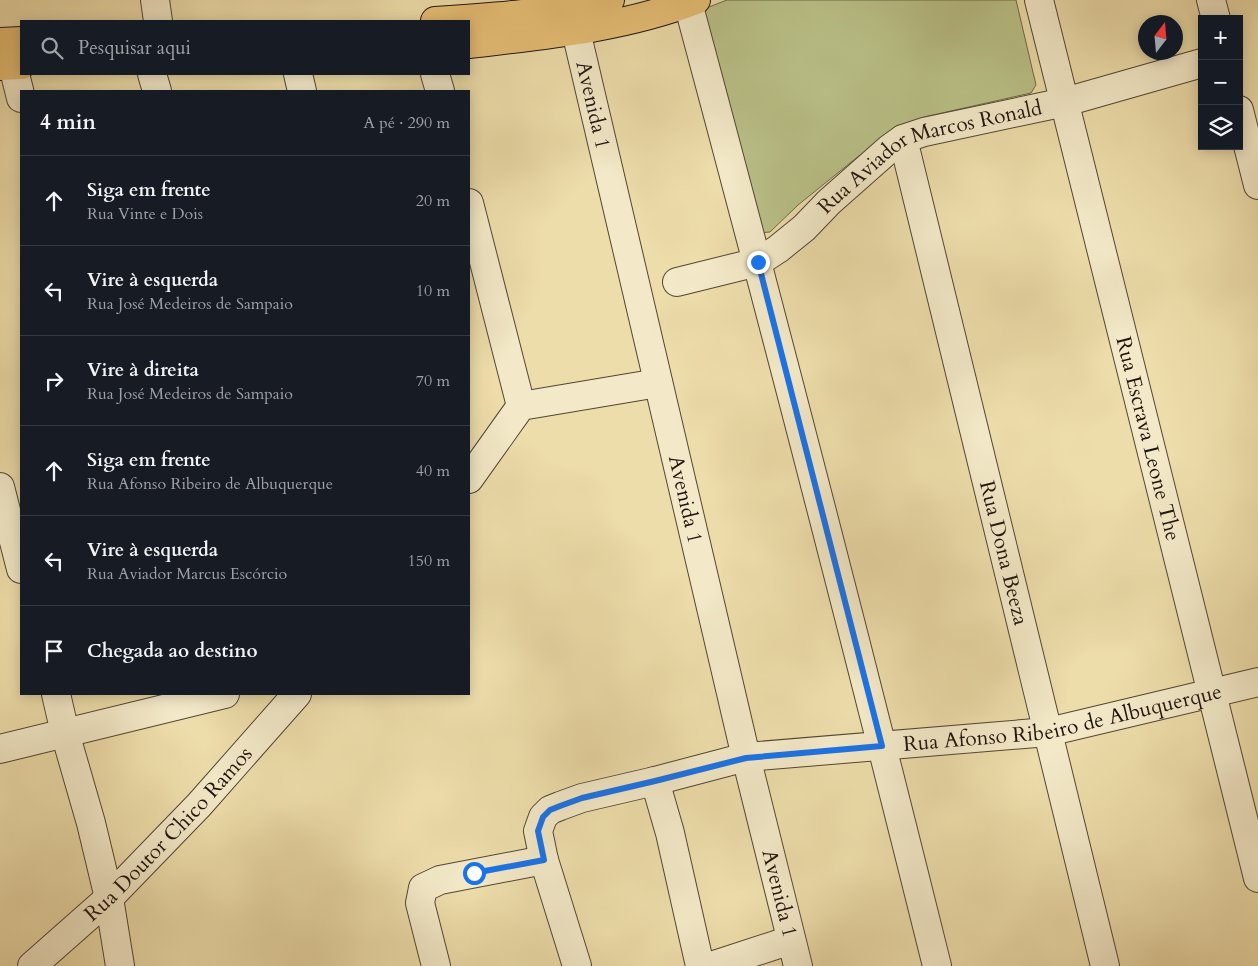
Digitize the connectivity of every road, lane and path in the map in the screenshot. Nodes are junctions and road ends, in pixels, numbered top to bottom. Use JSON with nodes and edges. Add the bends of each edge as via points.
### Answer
{"nodes":[{"id":1,"x":156,"y":0,"type":"edge"},
{"id":2,"x":610,"y":0,"type":"edge"},
{"id":3,"x":1039,"y":0,"type":"edge"},
{"id":4,"x":1211,"y":0,"type":"edge"},
{"id":5,"x":692,"y":2,"type":"edge"},
{"id":6,"x":1215,"y":15,"type":"edge"},
{"id":7,"x":158,"y":20,"type":"edge"},
{"id":8,"x":448,"y":20,"type":"edge"},
{"id":9,"x":576,"y":31,"type":"junction"},
{"id":10,"x":470,"y":44,"type":"edge"},
{"id":11,"x":11,"y":56,"type":"edge"},
{"id":12,"x":1198,"y":64,"type":"edge"},
{"id":13,"x":152,"y":75,"type":"edge"},
{"id":14,"x":298,"y":75,"type":"edge"},
{"id":15,"x":435,"y":75,"type":"edge"},
{"id":16,"x":157,"y":90,"type":"edge"},
{"id":17,"x":302,"y":90,"type":"edge"},
{"id":18,"x":440,"y":90,"type":"edge"},
{"id":19,"x":20,"y":94,"type":"edge"},
{"id":20,"x":1064,"y":102,"type":"junction"},
{"id":21,"x":1243,"y":126,"type":"edge"},
{"id":22,"x":903,"y":139,"type":"junction"},
{"id":23,"x":1258,"y":185,"type":"edge"},
{"id":24,"x":470,"y":207,"type":"edge"},
{"id":25,"x":758,"y":262,"type":"junction"},
{"id":26,"x":678,"y":282,"type":"dead end"},
{"id":27,"x":658,"y":382,"type":"junction"},
{"id":28,"x":522,"y":406,"type":"junction"},
{"id":29,"x":470,"y":478,"type":"edge"},
{"id":30,"x":0,"y":487,"type":"edge"},
{"id":31,"x":7,"y":540,"type":"edge"},
{"id":32,"x":20,"y":567,"type":"edge"},
{"id":33,"x":1258,"y":682,"type":"edge"},
{"id":34,"x":1211,"y":694,"type":"junction"},
{"id":35,"x":56,"y":695,"type":"edge"},
{"id":36,"x":216,"y":695,"type":"edge"},
{"id":37,"x":296,"y":695,"type":"edge"},
{"id":38,"x":181,"y":699,"type":"edge"},
{"id":39,"x":1048,"y":732,"type":"junction"},
{"id":40,"x":65,"y":734,"type":"junction"},
{"id":41,"x":882,"y":746,"type":"junction"},
{"id":42,"x":0,"y":749,"type":"edge"},
{"id":43,"x":746,"y":758,"type":"junction"},
{"id":44,"x":655,"y":781,"type":"junction"},
{"id":45,"x":544,"y":860,"type":"junction"},
{"id":46,"x":1258,"y":878,"type":"edge"},
{"id":47,"x":109,"y":898,"type":"junction"},
{"id":48,"x":795,"y":953,"type":"edge"},
{"id":49,"x":32,"y":966,"type":"edge"},
{"id":50,"x":120,"y":966,"type":"edge"},
{"id":51,"x":436,"y":966,"type":"edge"},
{"id":52,"x":576,"y":966,"type":"edge"},
{"id":53,"x":700,"y":966,"type":"edge"},
{"id":54,"x":711,"y":966,"type":"edge"},
{"id":55,"x":937,"y":966,"type":"edge"},
{"id":56,"x":1105,"y":966,"type":"edge"}],
"edges":[{"from":1,"to":7,"type":"street"},
{"from":2,"to":8,"type":"main road","via":[[516,15]]},
{"from":3,"to":20,"type":"street","name":"Rua Escrava Leone The"},
{"from":4,"to":6,"type":"street"},
{"from":5,"to":9,"type":"main road","via":[[630,21]]},
{"from":5,"to":25,"type":"street"},
{"from":9,"to":10,"type":"main road"},
{"from":9,"to":27,"type":"street","name":"Avenida 1"},
{"from":11,"to":19,"type":"street"},
{"from":12,"to":20,"type":"street","name":"Rua Aviador Marcos Ronald"},
{"from":13,"to":16,"type":"street"},
{"from":14,"to":17,"type":"street"},
{"from":15,"to":18,"type":"street"},
{"from":20,"to":22,"type":"street","name":"Rua Aviador Marcos Ronald"},
{"from":20,"to":34,"type":"street","name":"Rua Escrava Leone The"},
{"from":21,"to":23,"type":"street"},
{"from":22,"to":25,"type":"street","name":"Rua Aviador Marcos Ronald","via":[[829,202],[804,228]]},
{"from":22,"to":39,"type":"street","name":"Rua Dona Beeza"},
{"from":24,"to":28,"type":"street"},
{"from":25,"to":26,"type":"street","name":"Rua Aviador Marcos Ronald"},
{"from":25,"to":41,"type":"street"},
{"from":27,"to":28,"type":"street"},
{"from":27,"to":43,"type":"street","name":"Avenida 1"},
{"from":28,"to":29,"type":"street"},
{"from":30,"to":31,"type":"street"},
{"from":31,"to":32,"type":"street"},
{"from":33,"to":34,"type":"street","name":"Rua Afonso Ribeiro de Albuquerque"},
{"from":34,"to":39,"type":"street","name":"Rua Afonso Ribeiro de Albuquerque"},
{"from":34,"to":46,"type":"street","name":"Rua Escrava Leone The"},
{"from":35,"to":40,"type":"street"},
{"from":36,"to":38,"type":"street"},
{"from":37,"to":47,"type":"street","name":"Rua Doutor Chico Ramos"},
{"from":38,"to":40,"type":"street"},
{"from":39,"to":41,"type":"street","name":"Rua Afonso Ribeiro de Albuquerque"},
{"from":39,"to":56,"type":"street","name":"Rua Dona Beeza"},
{"from":40,"to":42,"type":"street"},
{"from":40,"to":47,"type":"street"},
{"from":41,"to":43,"type":"street","name":"Rua Afonso Ribeiro de Albuquerque"},
{"from":41,"to":55,"type":"street"},
{"from":43,"to":44,"type":"street","name":"Rua Afonso Ribeiro de Albuquerque"},
{"from":43,"to":48,"type":"street","name":"Avenida 1"},
{"from":44,"to":45,"type":"street","name":"Rua Afonso Ribeiro de Albuquerque","via":[[582,798],[550,810],[543,817],[538,831]]},
{"from":44,"to":53,"type":"street"},
{"from":45,"to":51,"type":"street","via":[[440,880],[423,888],[420,903]]},
{"from":45,"to":52,"type":"street","name":"Rua Afonso Ribeiro de Albuquerque"},
{"from":47,"to":49,"type":"street","name":"Rua Doutor Chico Ramos"},
{"from":47,"to":50,"type":"street"},
{"from":48,"to":54,"type":"street"}]}
